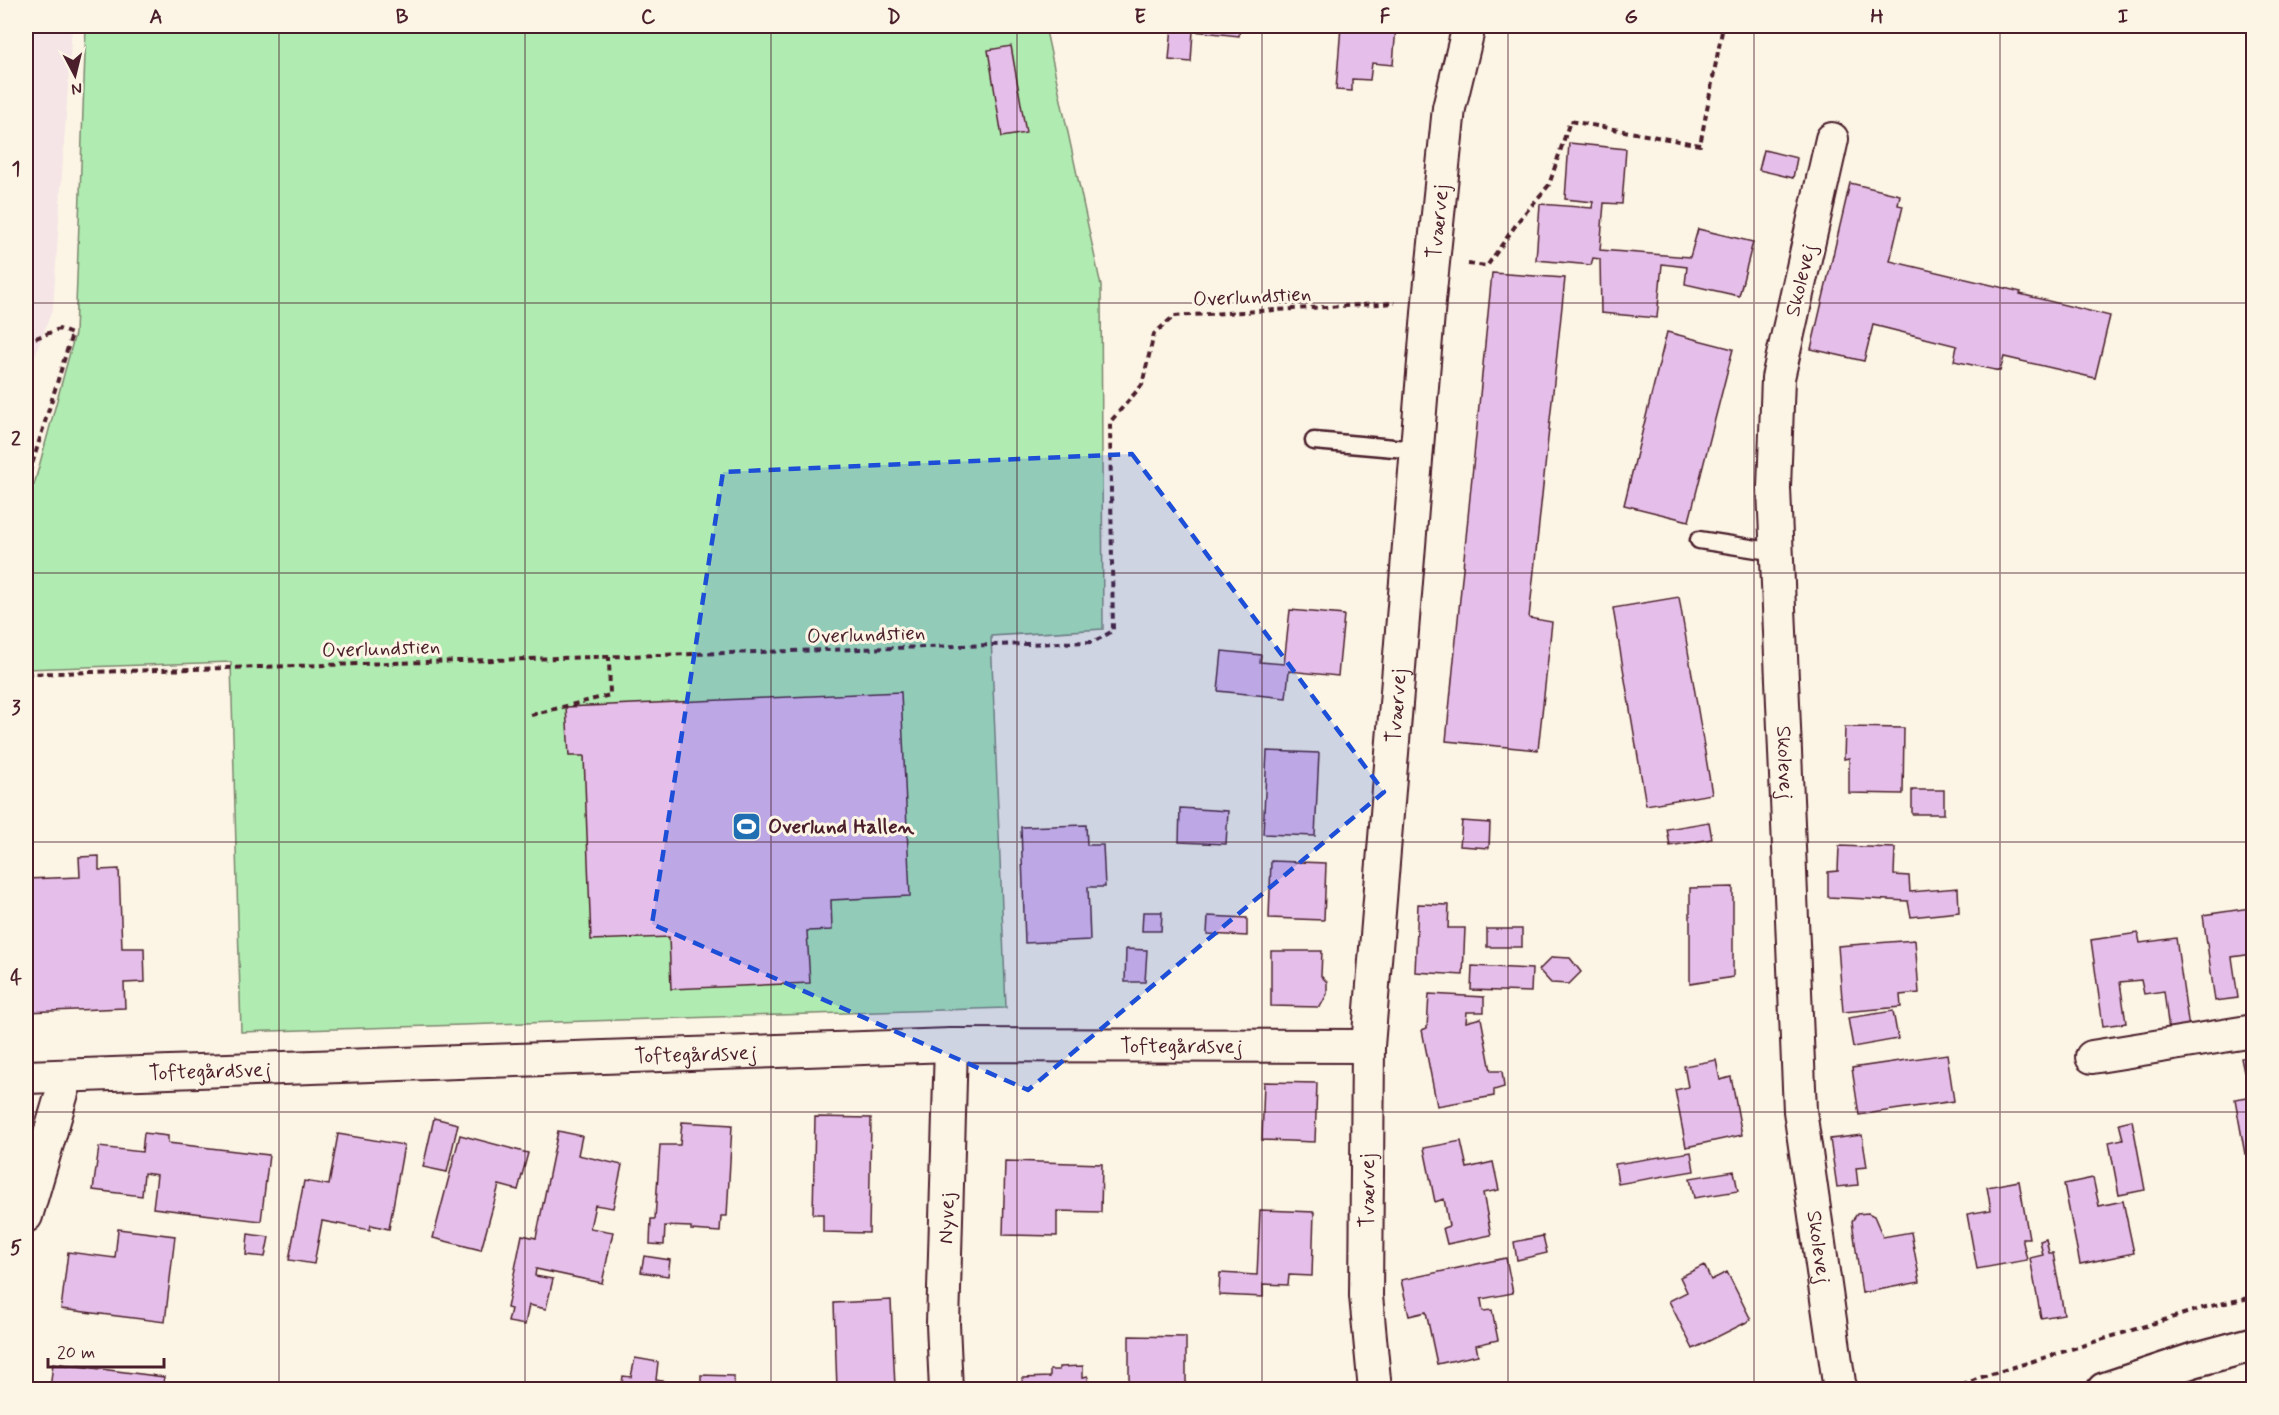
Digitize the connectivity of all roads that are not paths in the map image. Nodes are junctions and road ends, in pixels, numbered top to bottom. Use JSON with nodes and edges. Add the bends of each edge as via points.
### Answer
{"nodes":[{"id":1,"x":1468,"y":26,"type":"edge"},
{"id":2,"x":1832,"y":139,"type":"dead end"},
{"id":3,"x":1314,"y":441,"type":"dead end"},
{"id":4,"x":1417,"y":450,"type":"junction"},
{"id":5,"x":1699,"y":540,"type":"dead end"},
{"id":6,"x":1776,"y":552,"type":"junction"},
{"id":7,"x":2253,"y":1031,"type":"edge"},
{"id":8,"x":951,"y":1045,"type":"junction"},
{"id":9,"x":1368,"y":1046,"type":"junction"},
{"id":10,"x":2092,"y":1057,"type":"dead end"},
{"id":11,"x":67,"y":1076,"type":"junction"},
{"id":12,"x":26,"y":1077,"type":"edge"},
{"id":13,"x":26,"y":1216,"type":"edge"},
{"id":14,"x":2253,"y":1344,"type":"edge"},
{"id":15,"x":946,"y":1389,"type":"edge"},
{"id":16,"x":1376,"y":1389,"type":"edge"},
{"id":17,"x":1840,"y":1389,"type":"edge"},
{"id":18,"x":2103,"y":1389,"type":"edge"}],
"edges":[{"from":1,"to":4,"type":"street","name":"Tværvej","via":[[1449,108]]},
{"from":2,"to":6,"type":"street","name":"Skolevej","via":[[1778,378]]},
{"from":3,"to":4,"type":"lane"},
{"from":4,"to":9,"type":"street","name":"Tværvej"},
{"from":5,"to":6,"type":"lane"},
{"from":6,"to":17,"type":"street","name":"Skolevej","via":[[1800,1111]]},
{"from":7,"to":10,"type":"street"},
{"from":8,"to":9,"type":"street","name":"Toftegårdsvej"},
{"from":8,"to":11,"type":"street","name":"Toftegårdsvej"},
{"from":8,"to":15,"type":"street","name":"Nyvej","via":[[943,1324]]},
{"from":9,"to":16,"type":"street","name":"Tværvej","via":[[1365,1296]]},
{"from":11,"to":12,"type":"street","name":"Toftegårdsvej"},
{"from":11,"to":13,"type":"street"},
{"from":14,"to":18,"type":"street"}]}
